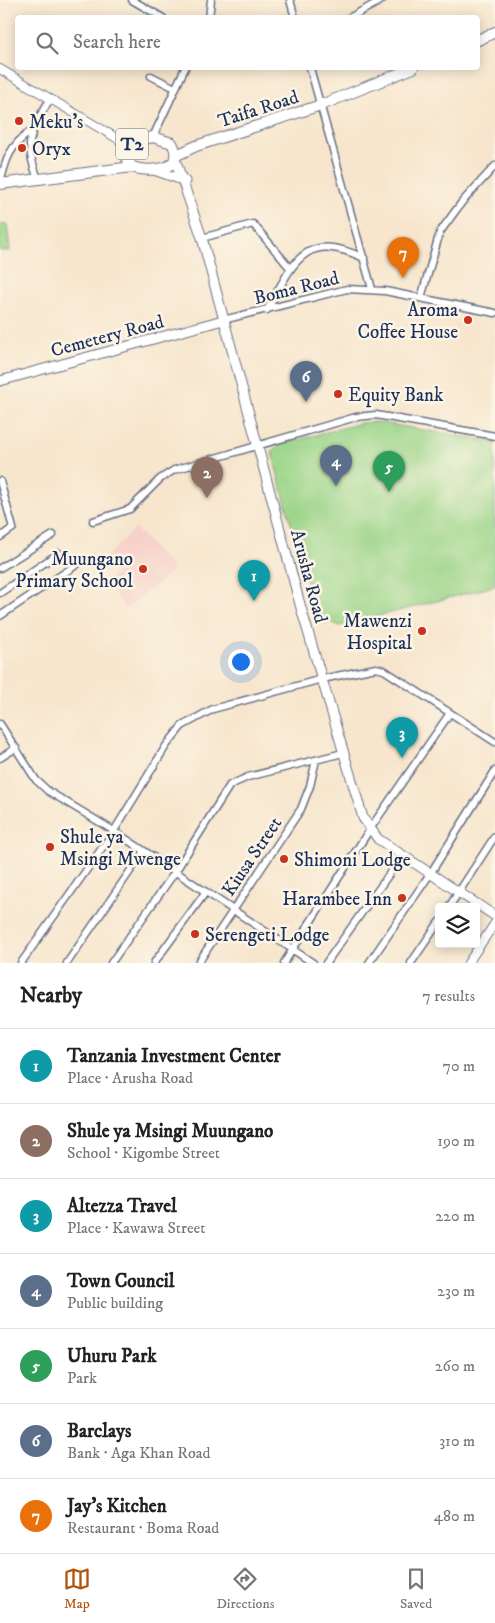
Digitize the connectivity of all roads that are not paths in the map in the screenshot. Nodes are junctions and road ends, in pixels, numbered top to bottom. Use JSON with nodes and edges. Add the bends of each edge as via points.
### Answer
{"nodes":[{"id":1,"x":132,"y":0,"type":"edge"},
{"id":2,"x":211,"y":0,"type":"edge"},
{"id":3,"x":290,"y":0,"type":"edge"},
{"id":4,"x":382,"y":0,"type":"edge"},
{"id":5,"x":158,"y":15,"type":"edge"},
{"id":6,"x":209,"y":15,"type":"edge"},
{"id":7,"x":294,"y":15,"type":"edge"},
{"id":8,"x":354,"y":15,"type":"edge"},
{"id":9,"x":493,"y":36,"type":"edge"},
{"id":10,"x":480,"y":39,"type":"edge"},
{"id":11,"x":0,"y":69,"type":"edge"},
{"id":12,"x":184,"y":70,"type":"edge"},
{"id":13,"x":311,"y":70,"type":"edge"},
{"id":14,"x":408,"y":70,"type":"edge"},
{"id":15,"x":150,"y":76,"type":"dead end"},
{"id":16,"x":175,"y":88,"type":"junction"},
{"id":17,"x":50,"y":99,"type":"junction"},
{"id":18,"x":322,"y":105,"type":"junction"},
{"id":19,"x":31,"y":131,"type":"junction"},
{"id":20,"x":153,"y":137,"type":"junction"},
{"id":21,"x":172,"y":143,"type":"junction"},
{"id":22,"x":196,"y":146,"type":"junction"},
{"id":23,"x":127,"y":150,"type":"junction"},
{"id":24,"x":175,"y":157,"type":"junction"},
{"id":25,"x":495,"y":166,"type":"edge"},
{"id":26,"x":132,"y":167,"type":"junction"},
{"id":27,"x":2,"y":169,"type":"edge"},
{"id":28,"x":106,"y":169,"type":"junction"},
{"id":29,"x":154,"y":170,"type":"junction"},
{"id":30,"x":38,"y":179,"type":"junction"},
{"id":31,"x":185,"y":181,"type":"junction"},
{"id":32,"x":0,"y":184,"type":"edge"},
{"id":33,"x":202,"y":238,"type":"junction"},
{"id":34,"x":364,"y":258,"type":"junction"},
{"id":35,"x":291,"y":269,"type":"junction"},
{"id":36,"x":372,"y":289,"type":"junction"},
{"id":37,"x":421,"y":298,"type":"junction"},
{"id":38,"x":267,"y":310,"type":"junction"},
{"id":39,"x":495,"y":313,"type":"edge"},
{"id":40,"x":223,"y":320,"type":"junction"},
{"id":41,"x":0,"y":381,"type":"edge"},
{"id":42,"x":495,"y":436,"type":"edge"},
{"id":43,"x":258,"y":446,"type":"junction"},
{"id":44,"x":0,"y":481,"type":"edge"},
{"id":45,"x":93,"y":521,"type":"dead end"},
{"id":46,"x":53,"y":536,"type":"dead end"},
{"id":47,"x":0,"y":537,"type":"edge"},
{"id":48,"x":59,"y":554,"type":"dead end"},
{"id":49,"x":79,"y":563,"type":"dead end"},
{"id":50,"x":0,"y":568,"type":"edge"},
{"id":51,"x":0,"y":593,"type":"edge"},
{"id":52,"x":0,"y":616,"type":"edge"},
{"id":53,"x":322,"y":679,"type":"junction"},
{"id":54,"x":450,"y":713,"type":"junction"},
{"id":55,"x":0,"y":724,"type":"edge"},
{"id":56,"x":495,"y":742,"type":"edge"},
{"id":57,"x":16,"y":748,"type":"junction"},
{"id":58,"x":343,"y":753,"type":"junction"},
{"id":59,"x":0,"y":758,"type":"edge"},
{"id":60,"x":316,"y":760,"type":"junction"},
{"id":61,"x":495,"y":771,"type":"edge"},
{"id":62,"x":370,"y":829,"type":"junction"},
{"id":63,"x":114,"y":831,"type":"junction"},
{"id":64,"x":495,"y":836,"type":"edge"},
{"id":65,"x":144,"y":851,"type":"junction"},
{"id":66,"x":402,"y":856,"type":"junction"},
{"id":67,"x":175,"y":872,"type":"junction"},
{"id":68,"x":430,"y":874,"type":"junction"},
{"id":69,"x":205,"y":893,"type":"junction"},
{"id":70,"x":458,"y":893,"type":"junction"},
{"id":71,"x":452,"y":903,"type":"edge"},
{"id":72,"x":234,"y":910,"type":"junction"},
{"id":73,"x":495,"y":916,"type":"edge"},
{"id":74,"x":495,"y":923,"type":"edge"},
{"id":75,"x":435,"y":928,"type":"edge"},
{"id":76,"x":294,"y":950,"type":"junction"},
{"id":77,"x":21,"y":963,"type":"edge"},
{"id":78,"x":67,"y":963,"type":"edge"},
{"id":79,"x":111,"y":963,"type":"edge"},
{"id":80,"x":154,"y":963,"type":"edge"},
{"id":81,"x":198,"y":963,"type":"edge"},
{"id":82,"x":284,"y":963,"type":"edge"},
{"id":83,"x":313,"y":963,"type":"edge"},
{"id":84,"x":326,"y":963,"type":"edge"},
{"id":85,"x":369,"y":963,"type":"edge"},
{"id":86,"x":412,"y":963,"type":"edge"},
{"id":87,"x":468,"y":963,"type":"edge"}],
"edges":[{"from":1,"to":5,"type":"street"},
{"from":2,"to":6,"type":"street"},
{"from":3,"to":7,"type":"street"},
{"from":4,"to":8,"type":"street"},
{"from":9,"to":10,"type":"highway"},
{"from":11,"to":17,"type":"street"},
{"from":12,"to":16,"type":"street"},
{"from":13,"to":18,"type":"street"},
{"from":14,"to":18,"type":"highway","name":"Taifa Road"},
{"from":15,"to":16,"type":"street"},
{"from":16,"to":20,"type":"street"},
{"from":17,"to":19,"type":"street"},
{"from":17,"to":23,"type":"street"},
{"from":18,"to":22,"type":"highway","name":"Taifa Road","number":"T2"},
{"from":18,"to":34,"type":"street"},
{"from":19,"to":27,"type":"street","via":[[15,143]]},
{"from":19,"to":30,"type":"street","via":[[31,161]]},
{"from":20,"to":21,"type":"highway","number":"T2"},
{"from":20,"to":23,"type":"highway","number":"T2","via":[[138,140]]},
{"from":21,"to":22,"type":"highway","name":"Taifa Road","number":"T2"},
{"from":21,"to":24,"type":"highway","number":"T2"},
{"from":22,"to":24,"type":"highway","name":"Taifa Road","number":"T2"},
{"from":23,"to":26,"type":"highway","number":"T2"},
{"from":23,"to":28,"type":"highway","number":"T2"},
{"from":24,"to":29,"type":"highway","number":"T2","via":[[170,165]]},
{"from":24,"to":31,"type":"main road","name":"Arusha Road"},
{"from":25,"to":37,"type":"street","via":[[440,232]]},
{"from":26,"to":28,"type":"highway","number":"T2"},
{"from":26,"to":29,"type":"highway","number":"T2"},
{"from":27,"to":32,"type":"street"},
{"from":28,"to":30,"type":"highway","number":"T2"},
{"from":29,"to":31,"type":"main road"},
{"from":30,"to":32,"type":"highway","number":"T2"},
{"from":31,"to":33,"type":"main road","name":"Arusha Road"},
{"from":33,"to":35,"type":"street","via":[[253,224]]},
{"from":33,"to":40,"type":"main road","name":"Arusha Road"},
{"from":34,"to":35,"type":"street","via":[[325,246],[309,251]]},
{"from":34,"to":36,"type":"street"},
{"from":35,"to":38,"type":"street"},
{"from":36,"to":37,"type":"street","name":"Boma Road"},
{"from":36,"to":38,"type":"street","name":"Boma Road","via":[[347,289]]},
{"from":37,"to":39,"type":"street","name":"Boma Road"},
{"from":38,"to":40,"type":"street","name":"Boma Road"},
{"from":40,"to":41,"type":"main road","name":"Cemetery Road"},
{"from":40,"to":43,"type":"main road","name":"Arusha Road"},
{"from":42,"to":43,"type":"street","via":[[376,415],[356,417]]},
{"from":43,"to":45,"type":"street","via":[[174,470],[160,479],[130,509]]},
{"from":43,"to":53,"type":"main road","name":"Arusha Road"},
{"from":44,"to":47,"type":"street","via":[[13,528]]},
{"from":46,"to":50,"type":"street"},
{"from":48,"to":51,"type":"street"},
{"from":49,"to":52,"type":"street"},
{"from":53,"to":54,"type":"street","via":[[376,668],[384,670]]},
{"from":53,"to":58,"type":"main road","name":"Arusha Road"},
{"from":53,"to":63,"type":"street","via":[[213,709],[182,726],[166,746]]},
{"from":54,"to":56,"type":"street"},
{"from":54,"to":62,"type":"street"},
{"from":55,"to":57,"type":"street"},
{"from":57,"to":59,"type":"street"},
{"from":57,"to":63,"type":"street","via":[[36,780],[48,791]]},
{"from":58,"to":60,"type":"street"},
{"from":58,"to":62,"type":"main road","name":"Arusha Road","via":[[361,812]]},
{"from":60,"to":67,"type":"street","via":[[248,777],[230,785]]},
{"from":60,"to":72,"type":"street","name":"Kiusa Street","via":[[301,809]]},
{"from":61,"to":68,"type":"street"},
{"from":62,"to":66,"type":"main road","name":"Arusha Road"},
{"from":62,"to":76,"type":"street"},
{"from":63,"to":65,"type":"street"},
{"from":63,"to":77,"type":"street"},
{"from":64,"to":70,"type":"street"},
{"from":65,"to":67,"type":"street"},
{"from":65,"to":78,"type":"street"},
{"from":66,"to":68,"type":"main road","name":"Arusha Road"},
{"from":66,"to":84,"type":"street"},
{"from":67,"to":69,"type":"street"},
{"from":67,"to":79,"type":"street"},
{"from":68,"to":70,"type":"main road","name":"Arusha Road"},
{"from":68,"to":85,"type":"street"},
{"from":69,"to":72,"type":"street"},
{"from":69,"to":80,"type":"street"},
{"from":70,"to":71,"type":"street"},
{"from":70,"to":73,"type":"main road","name":"Arusha Road"},
{"from":72,"to":76,"type":"street"},
{"from":72,"to":81,"type":"street","name":"Kiusa Street"},
{"from":74,"to":87,"type":"street"},
{"from":75,"to":86,"type":"street"},
{"from":76,"to":82,"type":"street"},
{"from":76,"to":83,"type":"street"}]}
